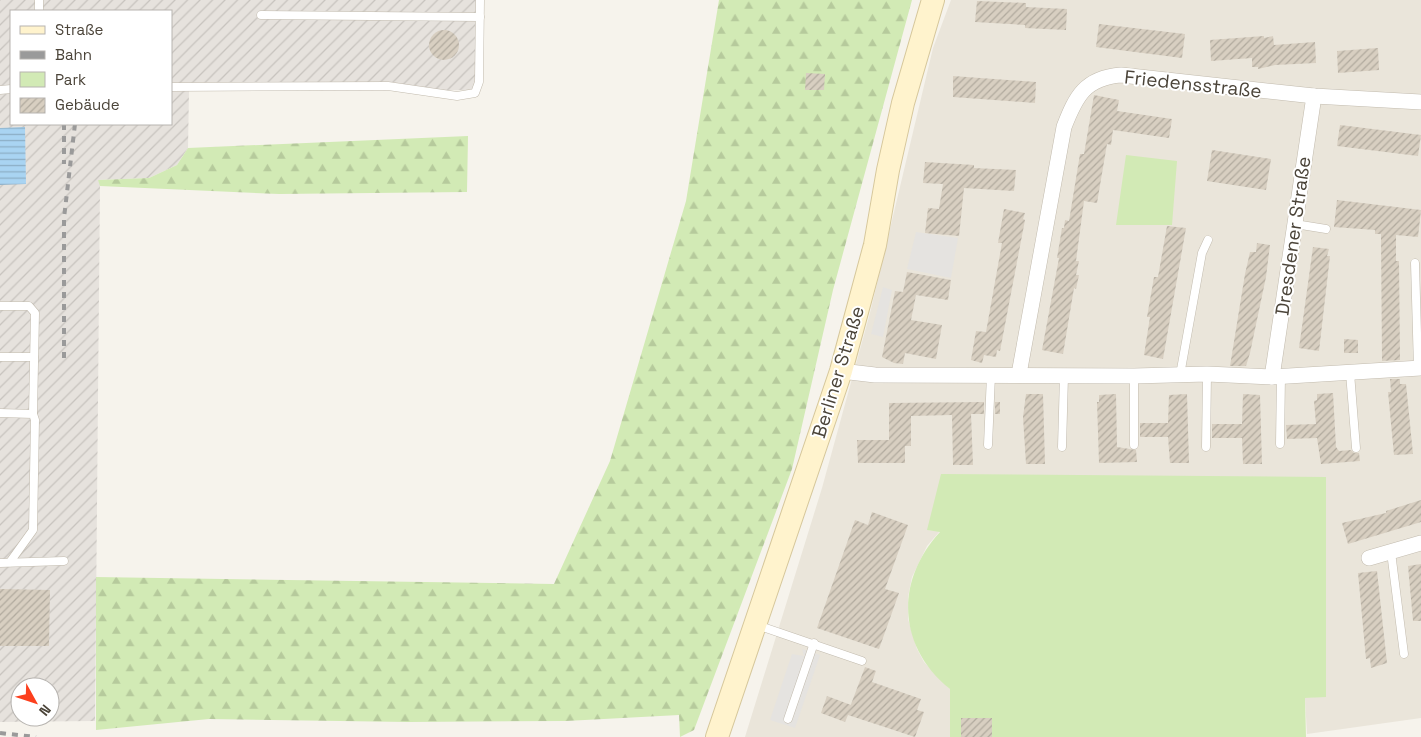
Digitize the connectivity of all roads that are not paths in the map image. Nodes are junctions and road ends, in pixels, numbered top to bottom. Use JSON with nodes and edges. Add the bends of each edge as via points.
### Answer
{"nodes":[{"id":1,"x":480,"y":0,"type":"edge"},
{"id":2,"x":933,"y":0,"type":"edge"},
{"id":3,"x":261,"y":15,"type":"dead end"},
{"id":4,"x":480,"y":17,"type":"junction"},
{"id":5,"x":172,"y":87,"type":"edge"},
{"id":6,"x":1314,"y":96,"type":"junction"},
{"id":7,"x":1421,"y":102,"type":"edge"},
{"id":8,"x":1295,"y":224,"type":"junction"},
{"id":9,"x":1326,"y":229,"type":"dead end"},
{"id":10,"x":1208,"y":240,"type":"dead end"},
{"id":11,"x":1415,"y":263,"type":"dead end"},
{"id":12,"x":0,"y":306,"type":"edge"},
{"id":13,"x":0,"y":357,"type":"edge"},
{"id":14,"x":34,"y":357,"type":"junction"},
{"id":15,"x":1419,"y":368,"type":"edge"},
{"id":16,"x":841,"y":371,"type":"junction"},
{"id":17,"x":1350,"y":373,"type":"junction"},
{"id":18,"x":1019,"y":374,"type":"junction"},
{"id":19,"x":1207,"y":374,"type":"junction"},
{"id":20,"x":991,"y":375,"type":"junction"},
{"id":21,"x":1180,"y":375,"type":"junction"},
{"id":22,"x":1064,"y":376,"type":"junction"},
{"id":23,"x":1134,"y":376,"type":"junction"},
{"id":24,"x":1277,"y":376,"type":"junction"},
{"id":25,"x":0,"y":413,"type":"edge"},
{"id":26,"x":33,"y":414,"type":"junction"},
{"id":27,"x":1280,"y":444,"type":"dead end"},
{"id":28,"x":988,"y":445,"type":"dead end"},
{"id":29,"x":1134,"y":445,"type":"dead end"},
{"id":30,"x":1062,"y":446,"type":"dead end"},
{"id":31,"x":1206,"y":447,"type":"dead end"},
{"id":32,"x":1356,"y":448,"type":"dead end"},
{"id":33,"x":1421,"y":543,"type":"edge"},
{"id":34,"x":1391,"y":552,"type":"junction"},
{"id":35,"x":1369,"y":558,"type":"dead end"},
{"id":36,"x":64,"y":561,"type":"dead end"},
{"id":37,"x":0,"y":562,"type":"edge"},
{"id":38,"x":10,"y":562,"type":"junction"},
{"id":39,"x":755,"y":624,"type":"junction"},
{"id":40,"x":814,"y":643,"type":"junction"},
{"id":41,"x":1404,"y":654,"type":"dead end"},
{"id":42,"x":862,"y":661,"type":"dead end"},
{"id":43,"x":788,"y":719,"type":"dead end"},
{"id":44,"x":717,"y":737,"type":"edge"}],
"edges":[{"from":1,"to":4,"type":"lane"},
{"from":2,"to":16,"type":"street","name":"Berliner Straße","via":[[903,103],[875,245]]},
{"from":3,"to":4,"type":"lane"},
{"from":4,"to":5,"type":"lane","via":[[479,82],[475,93],[457,96],[388,86]]},
{"from":6,"to":7,"type":"street","name":"Friedensstraße"},
{"from":6,"to":8,"type":"street","name":"Dresdener Straße"},
{"from":6,"to":18,"type":"street","name":"Friedensstraße","via":[[1121,75],[1104,77],[1089,84],[1074,102],[1064,127]]},
{"from":8,"to":9,"type":"lane"},
{"from":8,"to":24,"type":"street","name":"Dresdener Straße"},
{"from":10,"to":21,"type":"lane","via":[[1202,253]]},
{"from":11,"to":15,"type":"lane"},
{"from":12,"to":14,"type":"lane","via":[[32,308]]},
{"from":13,"to":14,"type":"lane"},
{"from":14,"to":26,"type":"lane"},
{"from":15,"to":17,"type":"street"},
{"from":16,"to":20,"type":"street","via":[[875,375]]},
{"from":16,"to":39,"type":"street","name":"Berliner Straße"},
{"from":17,"to":24,"type":"street"},
{"from":17,"to":32,"type":"lane"},
{"from":18,"to":20,"type":"street"},
{"from":18,"to":22,"type":"street"},
{"from":19,"to":21,"type":"street"},
{"from":19,"to":24,"type":"street"},
{"from":19,"to":31,"type":"lane"},
{"from":20,"to":28,"type":"lane"},
{"from":21,"to":23,"type":"street"},
{"from":22,"to":23,"type":"street"},
{"from":22,"to":30,"type":"lane"},
{"from":23,"to":29,"type":"lane"},
{"from":24,"to":27,"type":"lane"},
{"from":25,"to":26,"type":"lane"},
{"from":26,"to":38,"type":"lane","via":[[33,530]]},
{"from":33,"to":34,"type":"street"},
{"from":34,"to":35,"type":"street"},
{"from":34,"to":41,"type":"lane"},
{"from":36,"to":38,"type":"lane"},
{"from":37,"to":38,"type":"lane"},
{"from":39,"to":40,"type":"lane"},
{"from":39,"to":44,"type":"street","name":"Berliner Straße"},
{"from":40,"to":42,"type":"lane"},
{"from":40,"to":43,"type":"lane"}]}
